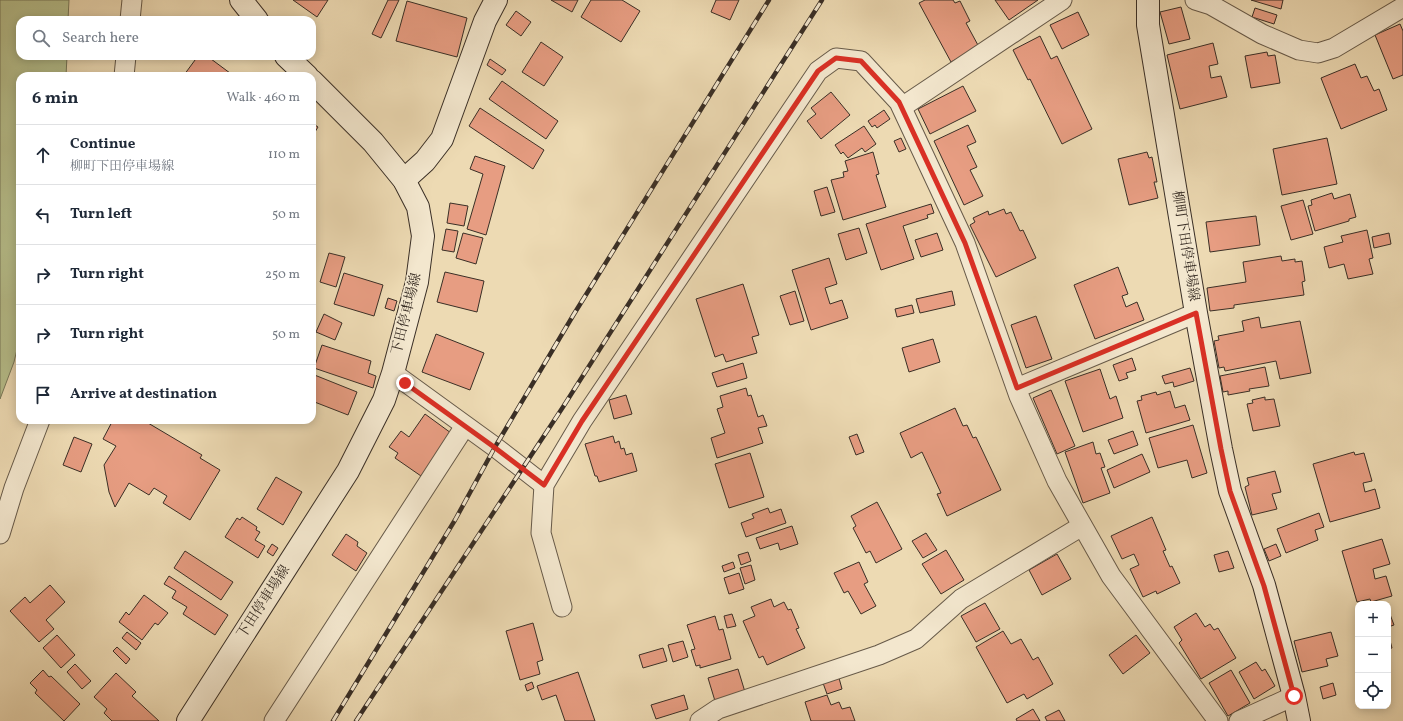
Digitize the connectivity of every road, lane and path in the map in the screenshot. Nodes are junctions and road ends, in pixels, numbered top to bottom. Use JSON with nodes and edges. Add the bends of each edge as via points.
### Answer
{"nodes":[{"id":1,"x":132,"y":0,"type":"edge"},
{"id":2,"x":496,"y":0,"type":"edge"},
{"id":3,"x":1062,"y":0,"type":"edge"},
{"id":4,"x":1148,"y":0,"type":"edge"},
{"id":5,"x":1195,"y":0,"type":"edge"},
{"id":6,"x":1403,"y":7,"type":"edge"},
{"id":7,"x":130,"y":16,"type":"edge"},
{"id":8,"x":126,"y":60,"type":"edge"},
{"id":9,"x":290,"y":60,"type":"edge"},
{"id":10,"x":124,"y":72,"type":"edge"},
{"id":11,"x":303,"y":72,"type":"edge"},
{"id":12,"x":316,"y":85,"type":"edge"},
{"id":13,"x":902,"y":107,"type":"junction"},
{"id":14,"x":404,"y":180,"type":"junction"},
{"id":15,"x":1196,"y":313,"type":"junction"},
{"id":16,"x":392,"y":373,"type":"junction"},
{"id":17,"x":1017,"y":388,"type":"junction"},
{"id":18,"x":38,"y":424,"type":"edge"},
{"id":19,"x":464,"y":426,"type":"junction"},
{"id":20,"x":544,"y":485,"type":"junction"},
{"id":21,"x":1082,"y":526,"type":"junction"},
{"id":22,"x":0,"y":534,"type":"edge"},
{"id":23,"x":562,"y":607,"type":"dead end"},
{"id":24,"x":1294,"y":696,"type":"junction"},
{"id":25,"x":188,"y":721,"type":"edge"},
{"id":26,"x":274,"y":721,"type":"edge"},
{"id":27,"x":700,"y":721,"type":"edge"},
{"id":28,"x":1218,"y":721,"type":"edge"},
{"id":29,"x":1239,"y":721,"type":"edge"},
{"id":30,"x":1299,"y":721,"type":"edge"}],
"edges":[{"from":1,"to":7,"type":"street"},
{"from":2,"to":14,"type":"main road","via":[[485,21],[442,139],[425,161]]},
{"from":3,"to":13,"type":"street"},
{"from":4,"to":15,"type":"main road","name":"柳町下田停車場線","via":[[1148,26]]},
{"from":5,"to":6,"type":"street","via":[[1211,5],[1262,34],[1299,50],[1318,53],[1334,48]]},
{"from":8,"to":10,"type":"street"},
{"from":9,"to":11,"type":"main road"},
{"from":12,"to":14,"type":"main road","name":"下田停車場線","via":[[373,142]]},
{"from":13,"to":17,"type":"street","via":[[965,243]]},
{"from":13,"to":20,"type":"street","via":[[861,61],[836,58],[818,71],[582,421]]},
{"from":14,"to":16,"type":"main road","name":"下田停車場線","via":[[418,207],[423,236],[417,282]]},
{"from":15,"to":17,"type":"street"},
{"from":15,"to":24,"type":"main road","name":"柳町下田停車場線","via":[[1230,491],[1264,586]]},
{"from":16,"to":19,"type":"street"},
{"from":16,"to":25,"type":"main road","name":"下田停車場線","via":[[384,400],[348,471]]},
{"from":17,"to":21,"type":"street","via":[[1057,481]]},
{"from":18,"to":22,"type":"street"},
{"from":19,"to":20,"type":"street"},
{"from":19,"to":26,"type":"street"},
{"from":20,"to":23,"type":"street","via":[[541,533]]},
{"from":21,"to":27,"type":"street","via":[[961,599],[916,639],[879,655],[718,709]]},
{"from":21,"to":28,"type":"street","via":[[1111,576]]},
{"from":24,"to":29,"type":"street"},
{"from":24,"to":30,"type":"main road","name":"柳町下田停車場線"}]}
